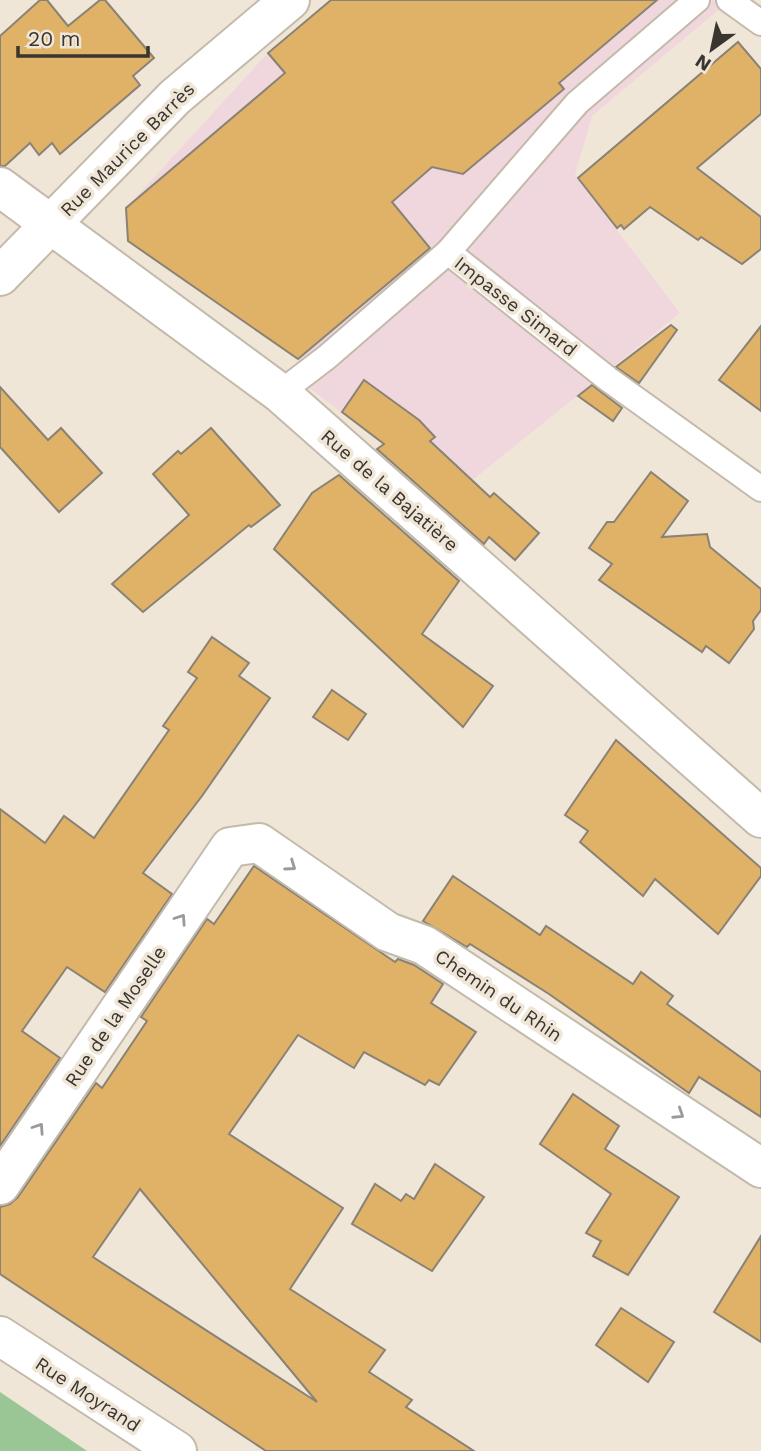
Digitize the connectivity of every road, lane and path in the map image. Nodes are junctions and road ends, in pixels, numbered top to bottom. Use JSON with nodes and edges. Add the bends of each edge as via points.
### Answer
{"nodes":[{"id":1,"x":290,"y":0,"type":"edge"},
{"id":2,"x":697,"y":0,"type":"edge"},
{"id":3,"x":730,"y":1,"type":"edge"},
{"id":4,"x":761,"y":23,"type":"edge"},
{"id":5,"x":0,"y":187,"type":"edge"},
{"id":6,"x":51,"y":224,"type":"junction"},
{"id":7,"x":448,"y":252,"type":"junction"},
{"id":8,"x":0,"y":276,"type":"edge"},
{"id":9,"x":280,"y":393,"type":"junction"},
{"id":10,"x":761,"y":489,"type":"edge"},
{"id":11,"x":761,"y":818,"type":"edge"},
{"id":12,"x":230,"y":847,"type":"joint"},
{"id":13,"x":761,"y":1168,"type":"edge"},
{"id":14,"x":0,"y":1185,"type":"edge"},
{"id":15,"x":0,"y":1336,"type":"edge"},
{"id":16,"x":177,"y":1451,"type":"edge"}],
"edges":[{"from":1,"to":6,"type":"street","name":"Rue Maurice Barrès","via":[[175,97]]},
{"from":2,"to":7,"type":"lane","via":[[577,103]]},
{"from":3,"to":4,"type":"lane"},
{"from":5,"to":6,"type":"street","name":"Rue de la Bajatière"},
{"from":6,"to":8,"type":"street","name":"Rue Maurice Barrès"},
{"from":6,"to":9,"type":"street","name":"Rue de la Bajatière"},
{"from":7,"to":9,"type":"lane","name":"Impasse Simard"},
{"from":7,"to":10,"type":"lane","name":"Impasse Simard","via":[[608,379]]},
{"from":9,"to":11,"type":"street","name":"Rue de la Bajatière"},
{"from":12,"to":13,"type":"street","name":"Chemin du Rhin","one_way":true,"via":[[259,843],[388,932],[424,945]]},
{"from":14,"to":12,"type":"street","name":"Rue de la Moselle","one_way":true},
{"from":15,"to":16,"type":"street","name":"Rue Moyrand"}]}
